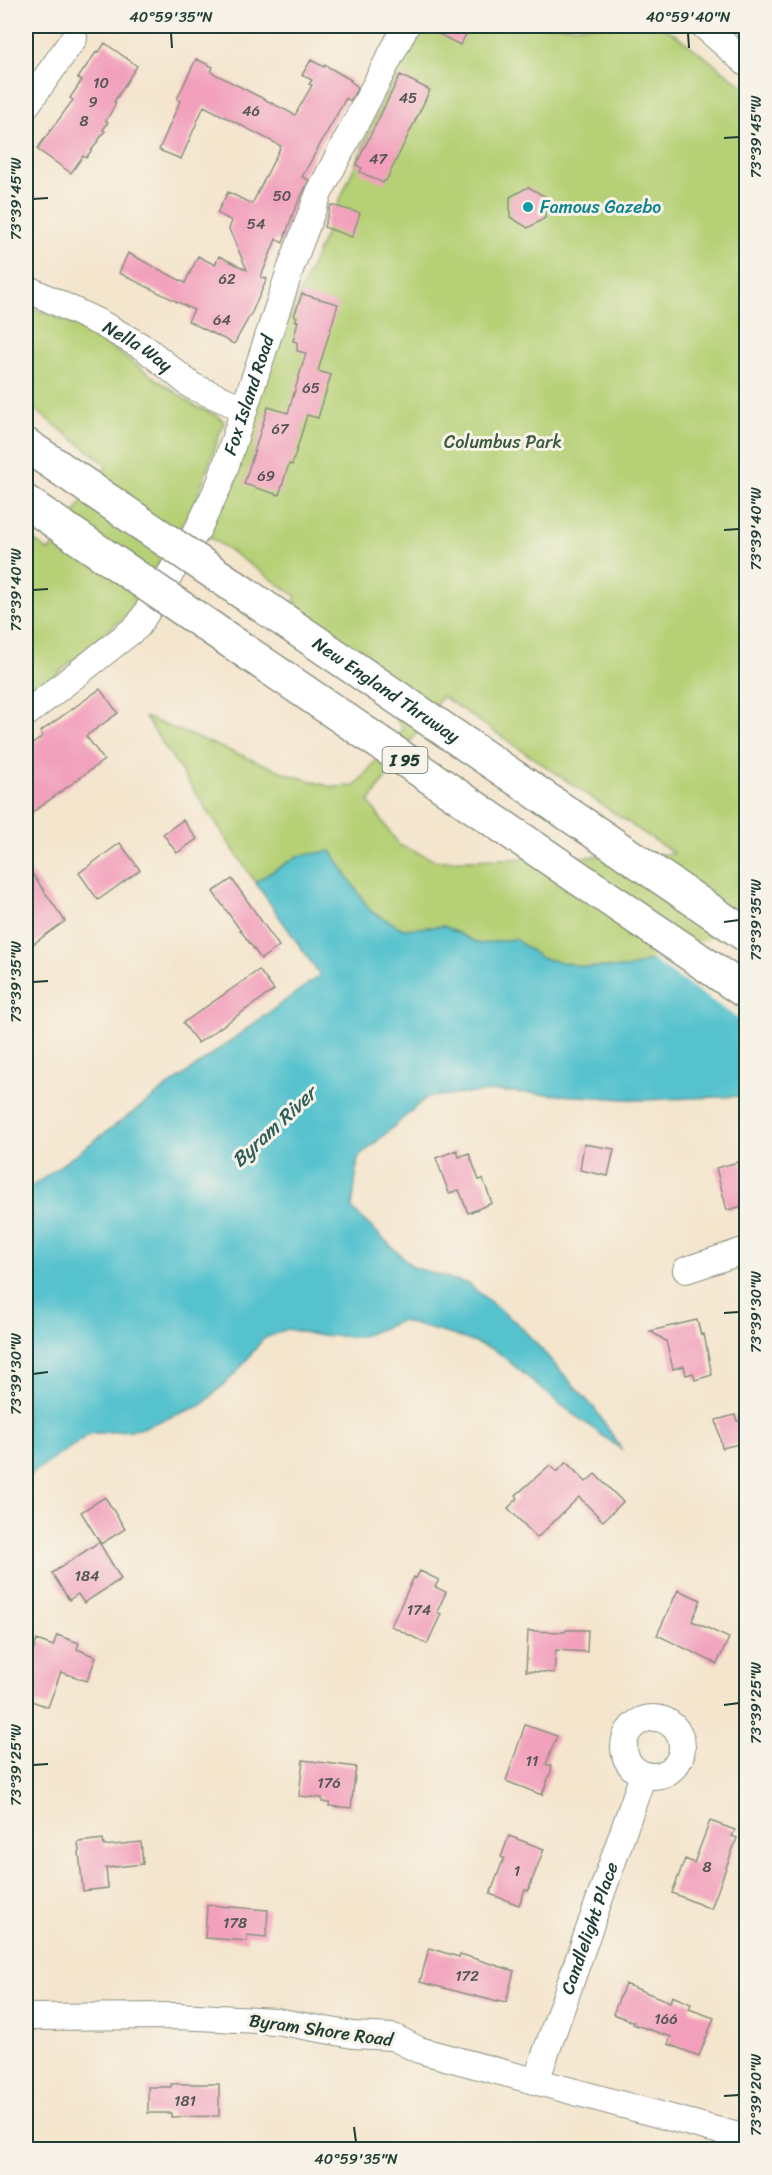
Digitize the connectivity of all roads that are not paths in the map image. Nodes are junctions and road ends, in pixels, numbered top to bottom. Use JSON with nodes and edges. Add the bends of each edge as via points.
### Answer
{"nodes":[{"id":1,"x":406,"y":26,"type":"edge"},
{"id":2,"x":704,"y":26,"type":"edge"},
{"id":3,"x":74,"y":38,"type":"dead end"},
{"id":4,"x":747,"y":63,"type":"edge"},
{"id":5,"x":26,"y":106,"type":"edge"},
{"id":6,"x":26,"y":288,"type":"edge"},
{"id":7,"x":245,"y":409,"type":"junction"},
{"id":8,"x":26,"y":445,"type":"edge"},
{"id":9,"x":26,"y":502,"type":"edge"},
{"id":10,"x":26,"y":714,"type":"edge"},
{"id":11,"x":747,"y":935,"type":"edge"},
{"id":12,"x":747,"y":992,"type":"edge"},
{"id":13,"x":747,"y":1250,"type":"edge"},
{"id":14,"x":686,"y":1270,"type":"dead end"},
{"id":15,"x":643,"y":1775,"type":"dead end"},
{"id":16,"x":26,"y":2017,"type":"edge"},
{"id":17,"x":536,"y":2081,"type":"junction"},
{"id":18,"x":747,"y":2138,"type":"edge"}],
"edges":[{"from":1,"to":7,"type":"street","name":"Fox Island Road","via":[[319,193]]},
{"from":2,"to":4,"type":"street"},
{"from":3,"to":5,"type":"street"},
{"from":6,"to":7,"type":"street","name":"Nella Way","via":[[146,348],[192,386]]},
{"from":7,"to":10,"type":"street","name":"Fox Island Road","via":[[220,483],[198,529],[138,626]]},
{"from":8,"to":11,"type":"highway","name":"New England Thruway","number":"I 95","bridge":true},
{"from":9,"to":12,"type":"highway","number":"I 95","bridge":true},
{"from":13,"to":14,"type":"street"},
{"from":15,"to":17,"type":"street","name":"Candlelight Place"},
{"from":16,"to":17,"type":"street","name":"Byram Shore Road","via":[[177,2016],[276,2021],[353,2035],[393,2037],[418,2050]]},
{"from":17,"to":18,"type":"street","name":"Byram Shore Road"}]}
